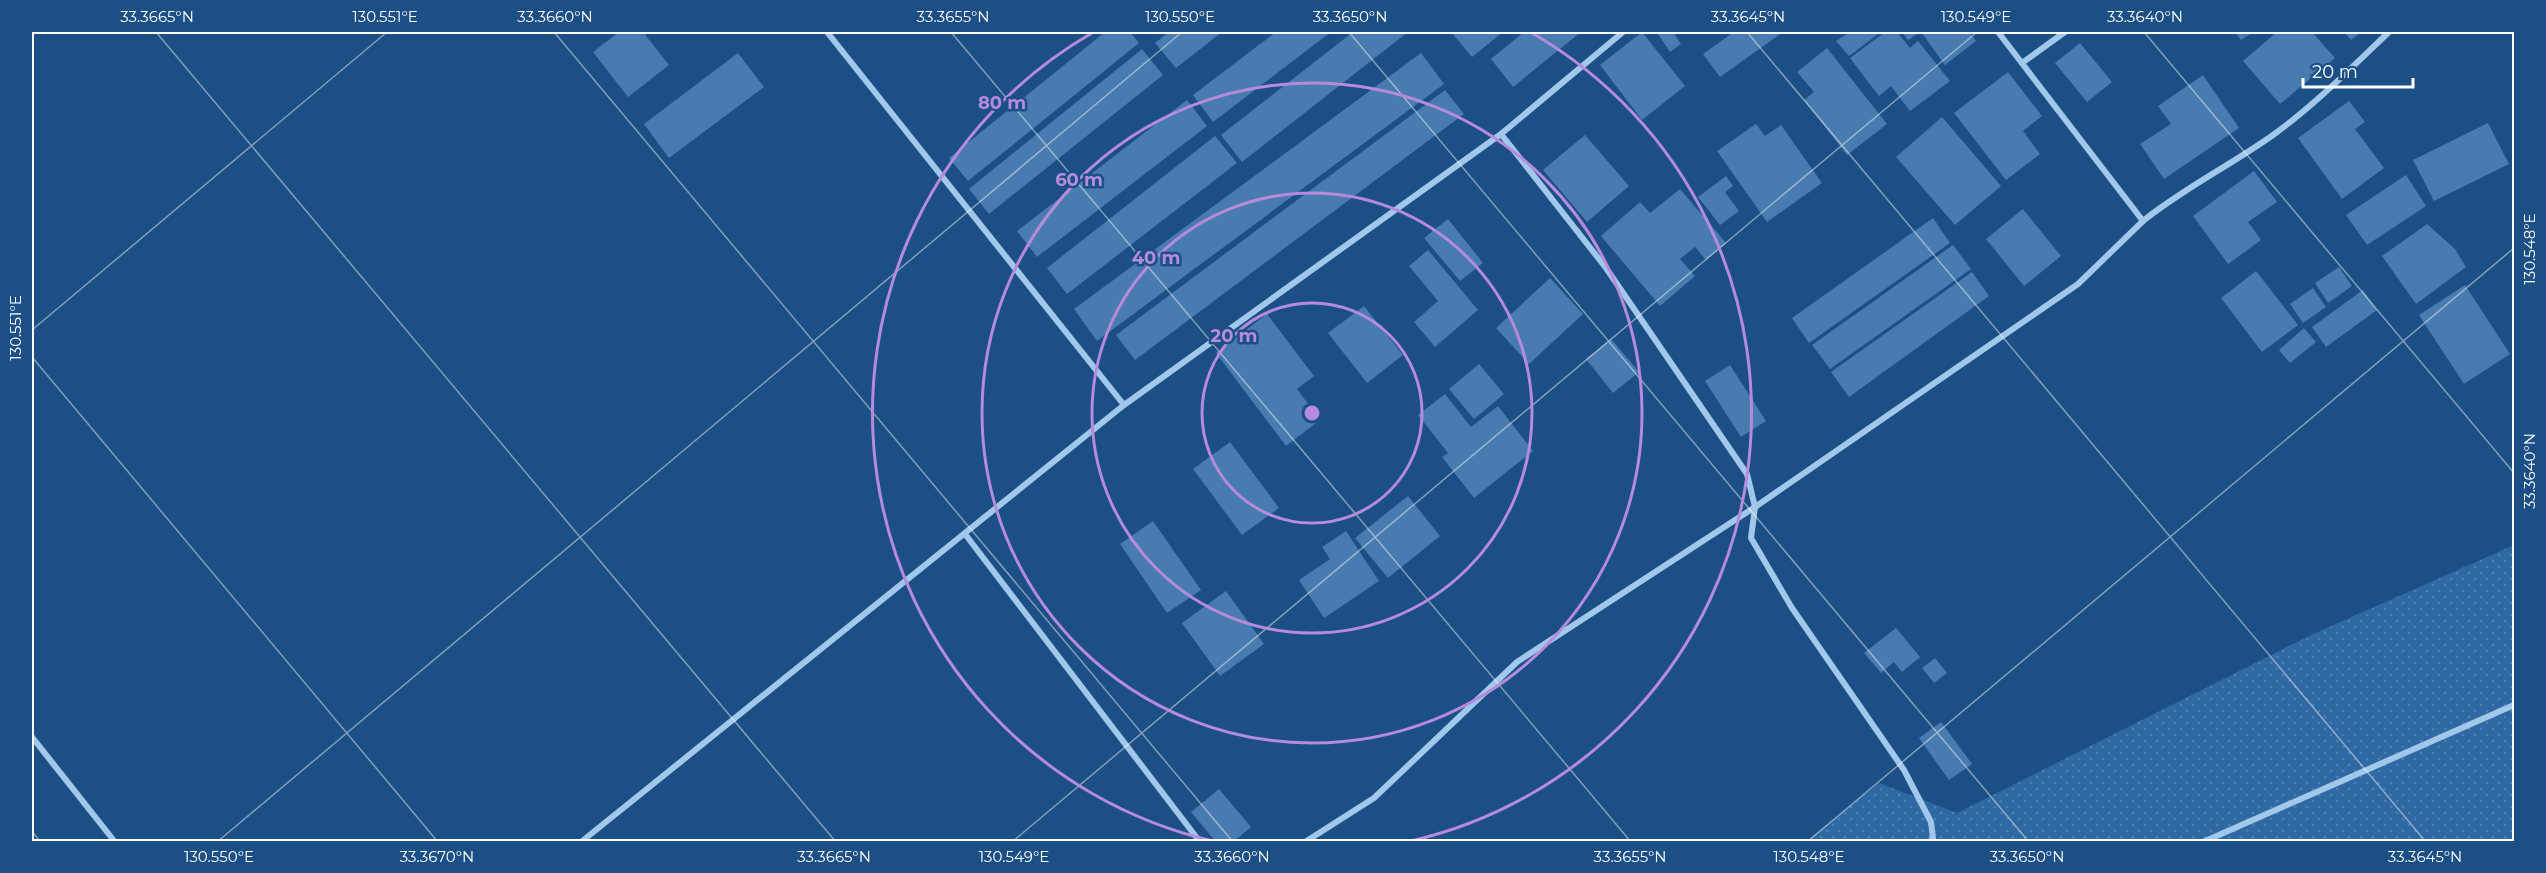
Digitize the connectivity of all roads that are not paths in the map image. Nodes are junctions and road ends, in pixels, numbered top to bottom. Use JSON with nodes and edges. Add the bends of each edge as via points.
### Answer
{"nodes":[{"id":1,"x":827,"y":32,"type":"edge"},
{"id":2,"x":1623,"y":32,"type":"edge"},
{"id":3,"x":1998,"y":32,"type":"edge"},
{"id":4,"x":2065,"y":32,"type":"edge"},
{"id":5,"x":2389,"y":32,"type":"edge"},
{"id":6,"x":2022,"y":63,"type":"junction"},
{"id":7,"x":1501,"y":134,"type":"junction"},
{"id":8,"x":2143,"y":221,"type":"junction"},
{"id":9,"x":1124,"y":405,"type":"junction"},
{"id":10,"x":1755,"y":507,"type":"junction"},
{"id":11,"x":964,"y":534,"type":"junction"},
{"id":12,"x":2514,"y":705,"type":"edge"},
{"id":13,"x":32,"y":737,"type":"edge"},
{"id":14,"x":115,"y":842,"type":"edge"},
{"id":15,"x":581,"y":842,"type":"edge"},
{"id":16,"x":1200,"y":842,"type":"edge"},
{"id":17,"x":1305,"y":842,"type":"edge"},
{"id":18,"x":1930,"y":842,"type":"edge"},
{"id":19,"x":2203,"y":842,"type":"edge"}],
"edges":[{"from":1,"to":9,"type":"street"},
{"from":2,"to":7,"type":"street"},
{"from":3,"to":6,"type":"street"},
{"from":4,"to":6,"type":"street"},
{"from":5,"to":8,"type":"street","via":[[2335,84],[2273,135],[2167,201]]},
{"from":6,"to":8,"type":"street"},
{"from":7,"to":9,"type":"street"},
{"from":7,"to":10,"type":"street","via":[[1606,268],[1712,420],[1747,474]]},
{"from":8,"to":10,"type":"street","via":[[2078,284]]},
{"from":9,"to":11,"type":"street"},
{"from":10,"to":17,"type":"street","via":[[1517,663],[1374,798]]},
{"from":10,"to":18,"type":"street","via":[[1751,538],[1792,608],[1904,770],[1931,822]]},
{"from":11,"to":15,"type":"street"},
{"from":11,"to":16,"type":"street"},
{"from":12,"to":19,"type":"street"},
{"from":13,"to":14,"type":"street"}]}
